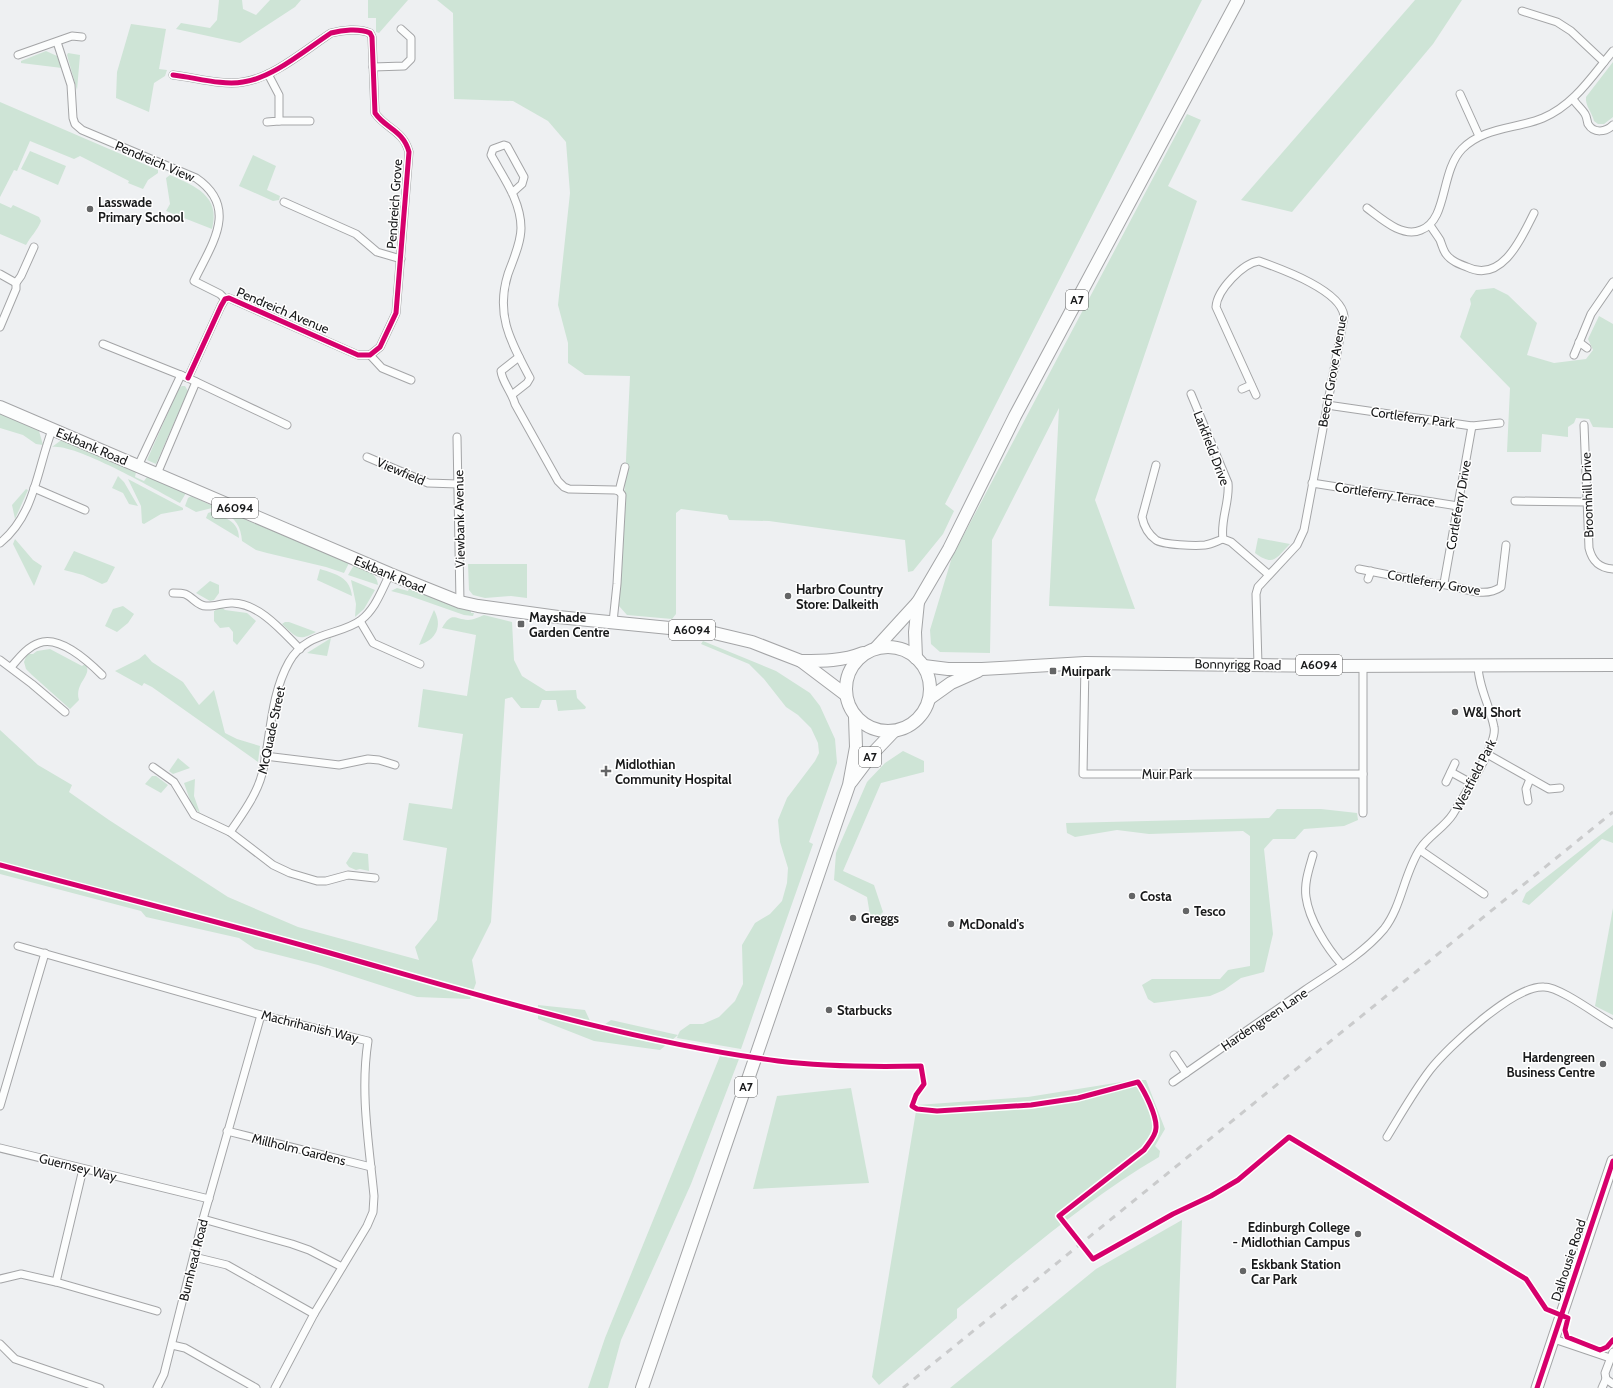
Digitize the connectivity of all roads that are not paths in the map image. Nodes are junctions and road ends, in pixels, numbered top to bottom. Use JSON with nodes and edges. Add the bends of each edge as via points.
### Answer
{"nodes":[{"id":1,"x":1238,"y":0,"type":"edge"},
{"id":2,"x":1522,"y":11,"type":"dead end"},
{"id":3,"x":402,"y":29,"type":"dead end"},
{"id":4,"x":82,"y":36,"type":"dead end"},
{"id":5,"x":57,"y":42,"type":"junction"},
{"id":6,"x":1613,"y":51,"type":"edge"},
{"id":7,"x":18,"y":55,"type":"dead end"},
{"id":8,"x":1604,"y":62,"type":"junction"},
{"id":9,"x":373,"y":67,"type":"junction"},
{"id":10,"x":268,"y":74,"type":"junction"},
{"id":11,"x":173,"y":75,"type":"dead end"},
{"id":12,"x":1460,"y":94,"type":"dead end"},
{"id":13,"x":1573,"y":99,"type":"junction"},
{"id":14,"x":310,"y":120,"type":"dead end"},
{"id":15,"x":279,"y":121,"type":"junction"},
{"id":16,"x":267,"y":122,"type":"dead end"},
{"id":17,"x":1613,"y":125,"type":"edge"},
{"id":18,"x":1479,"y":136,"type":"junction"},
{"id":19,"x":512,"y":193,"type":"junction"},
{"id":20,"x":284,"y":202,"type":"dead end"},
{"id":21,"x":1367,"y":208,"type":"dead end"},
{"id":22,"x":1534,"y":213,"type":"dead end"},
{"id":23,"x":1430,"y":225,"type":"junction"},
{"id":24,"x":34,"y":247,"type":"dead end"},
{"id":25,"x":401,"y":260,"type":"junction"},
{"id":26,"x":0,"y":274,"type":"edge"},
{"id":27,"x":1613,"y":282,"type":"edge"},
{"id":28,"x":16,"y":283,"type":"junction"},
{"id":29,"x":225,"y":300,"type":"junction"},
{"id":30,"x":0,"y":327,"type":"edge"},
{"id":31,"x":1578,"y":342,"type":"junction"},
{"id":32,"x":103,"y":344,"type":"dead end"},
{"id":33,"x":1587,"y":348,"type":"dead end"},
{"id":34,"x":370,"y":355,"type":"junction"},
{"id":35,"x":1574,"y":355,"type":"dead end"},
{"id":36,"x":519,"y":357,"type":"junction"},
{"id":37,"x":181,"y":375,"type":"junction"},
{"id":38,"x":188,"y":378,"type":"junction"},
{"id":39,"x":411,"y":380,"type":"dead end"},
{"id":40,"x":196,"y":382,"type":"junction"},
{"id":41,"x":1251,"y":385,"type":"junction"},
{"id":42,"x":1242,"y":389,"type":"dead end"},
{"id":43,"x":513,"y":394,"type":"junction"},
{"id":44,"x":1191,"y":394,"type":"dead end"},
{"id":45,"x":1256,"y":395,"type":"dead end"},
{"id":46,"x":1327,"y":405,"type":"junction"},
{"id":47,"x":0,"y":407,"type":"edge"},
{"id":48,"x":1500,"y":423,"type":"dead end"},
{"id":49,"x":287,"y":425,"type":"dead end"},
{"id":50,"x":1584,"y":425,"type":"dead end"},
{"id":51,"x":1472,"y":426,"type":"junction"},
{"id":52,"x":52,"y":430,"type":"junction"},
{"id":53,"x":457,"y":437,"type":"dead end"},
{"id":54,"x":367,"y":457,"type":"dead end"},
{"id":55,"x":138,"y":466,"type":"junction"},
{"id":56,"x":1156,"y":466,"type":"dead end"},
{"id":57,"x":625,"y":467,"type":"dead end"},
{"id":58,"x":157,"y":474,"type":"junction"},
{"id":59,"x":1312,"y":483,"type":"junction"},
{"id":60,"x":458,"y":484,"type":"junction"},
{"id":61,"x":34,"y":488,"type":"junction"},
{"id":62,"x":619,"y":491,"type":"junction"},
{"id":63,"x":1519,"y":498,"type":"dead end"},
{"id":64,"x":1587,"y":502,"type":"junction"},
{"id":65,"x":1458,"y":506,"type":"junction"},
{"id":66,"x":85,"y":510,"type":"dead end"},
{"id":67,"x":1223,"y":538,"type":"junction"},
{"id":68,"x":0,"y":543,"type":"edge"},
{"id":69,"x":1506,"y":545,"type":"dead end"},
{"id":70,"x":1359,"y":569,"type":"dead end"},
{"id":71,"x":1613,"y":569,"type":"edge"},
{"id":72,"x":1371,"y":571,"type":"junction"},
{"id":73,"x":390,"y":574,"type":"junction"},
{"id":74,"x":1268,"y":574,"type":"junction"},
{"id":75,"x":1368,"y":580,"type":"dead end"},
{"id":76,"x":1444,"y":583,"type":"junction"},
{"id":77,"x":173,"y":593,"type":"dead end"},
{"id":78,"x":460,"y":602,"type":"junction"},
{"id":79,"x":918,"y":602,"type":"junction"},
{"id":80,"x":360,"y":621,"type":"junction"},
{"id":81,"x":613,"y":622,"type":"junction"},
{"id":82,"x":300,"y":649,"type":"junction"},
{"id":83,"x":870,"y":650,"type":"junction"},
{"id":84,"x":0,"y":660,"type":"edge"},
{"id":85,"x":802,"y":661,"type":"junction"},
{"id":86,"x":920,"y":662,"type":"junction"},
{"id":87,"x":1085,"y":663,"type":"junction"},
{"id":88,"x":420,"y":664,"type":"dead end"},
{"id":89,"x":1258,"y":664,"type":"junction"},
{"id":90,"x":1478,"y":665,"type":"junction"},
{"id":91,"x":1613,"y":665,"type":"edge"},
{"id":92,"x":1363,"y":666,"type":"junction"},
{"id":93,"x":11,"y":667,"type":"junction"},
{"id":94,"x":982,"y":669,"type":"junction"},
{"id":95,"x":102,"y":675,"type":"dead end"},
{"id":96,"x":846,"y":695,"type":"junction"},
{"id":97,"x":930,"y":698,"type":"junction"},
{"id":98,"x":65,"y":712,"type":"dead end"},
{"id":99,"x":855,"y":717,"type":"junction"},
{"id":100,"x":894,"y":731,"type":"junction"},
{"id":101,"x":1487,"y":754,"type":"junction"},
{"id":102,"x":264,"y":756,"type":"junction"},
{"id":103,"x":1455,"y":763,"type":"dead end"},
{"id":104,"x":395,"y":765,"type":"dead end"},
{"id":105,"x":154,"y":767,"type":"dead end"},
{"id":106,"x":1451,"y":772,"type":"junction"},
{"id":107,"x":1363,"y":774,"type":"junction"},
{"id":108,"x":1530,"y":779,"type":"junction"},
{"id":109,"x":1446,"y":782,"type":"dead end"},
{"id":110,"x":1471,"y":783,"type":"junction"},
{"id":111,"x":849,"y":785,"type":"junction"},
{"id":112,"x":1560,"y":788,"type":"dead end"},
{"id":113,"x":1528,"y":801,"type":"dead end"},
{"id":114,"x":1363,"y":814,"type":"dead end"},
{"id":115,"x":230,"y":832,"type":"junction"},
{"id":116,"x":1420,"y":850,"type":"junction"},
{"id":117,"x":1313,"y":855,"type":"dead end"},
{"id":118,"x":375,"y":878,"type":"dead end"},
{"id":119,"x":1484,"y":894,"type":"dead end"},
{"id":120,"x":18,"y":946,"type":"dead end"},
{"id":121,"x":45,"y":954,"type":"junction"},
{"id":122,"x":1342,"y":965,"type":"junction"},
{"id":123,"x":261,"y":1015,"type":"junction"},
{"id":124,"x":1613,"y":1024,"type":"edge"},
{"id":125,"x":1174,"y":1055,"type":"dead end"},
{"id":126,"x":1186,"y":1073,"type":"junction"},
{"id":127,"x":1174,"y":1082,"type":"dead end"},
{"id":128,"x":0,"y":1106,"type":"edge"},
{"id":129,"x":228,"y":1131,"type":"junction"},
{"id":130,"x":1387,"y":1137,"type":"dead end"},
{"id":131,"x":0,"y":1148,"type":"edge"},
{"id":132,"x":1613,"y":1161,"type":"edge"},
{"id":133,"x":371,"y":1167,"type":"junction"},
{"id":134,"x":83,"y":1169,"type":"junction"},
{"id":135,"x":209,"y":1199,"type":"junction"},
{"id":136,"x":203,"y":1219,"type":"junction"},
{"id":137,"x":194,"y":1257,"type":"junction"},
{"id":138,"x":342,"y":1267,"type":"junction"},
{"id":139,"x":0,"y":1279,"type":"edge"},
{"id":140,"x":56,"y":1282,"type":"junction"},
{"id":141,"x":157,"y":1312,"type":"dead end"},
{"id":142,"x":314,"y":1314,"type":"junction"},
{"id":143,"x":1554,"y":1339,"type":"junction"},
{"id":144,"x":0,"y":1344,"type":"edge"},
{"id":145,"x":172,"y":1345,"type":"junction"},
{"id":146,"x":1611,"y":1355,"type":"edge"},
{"id":147,"x":1606,"y":1378,"type":"junction"},
{"id":148,"x":1613,"y":1384,"type":"edge"},
{"id":149,"x":100,"y":1388,"type":"edge"},
{"id":150,"x":157,"y":1388,"type":"edge"},
{"id":151,"x":256,"y":1388,"type":"edge"},
{"id":152,"x":275,"y":1388,"type":"edge"},
{"id":153,"x":642,"y":1388,"type":"edge"},
{"id":154,"x":1537,"y":1388,"type":"edge"},
{"id":155,"x":1602,"y":1388,"type":"edge"}],
"edges":[{"from":1,"to":79,"type":"main road","number":"A7","via":[[1015,416],[949,549]]},
{"from":2,"to":8,"type":"street","via":[[1557,22],[1571,31]]},
{"from":3,"to":9,"type":"street","via":[[411,38],[411,59],[404,66]]},
{"from":4,"to":5,"type":"street","via":[[72,36]]},
{"from":5,"to":7,"type":"street"},
{"from":5,"to":29,"type":"street","name":"Pendreich View","via":[[71,85],[75,124],[82,130],[196,178],[213,195],[220,215],[218,230],[194,281],[220,294]]},
{"from":6,"to":8,"type":"street"},
{"from":8,"to":13,"type":"street"},
{"from":9,"to":10,"type":"street","name":"Pendreich Grove","via":[[370,33],[338,32]]},
{"from":9,"to":25,"type":"street","name":"Pendreich Grove","via":[[375,113],[402,136],[407,142],[409,152]]},
{"from":10,"to":11,"type":"street","name":"Pendreich Grove","via":[[254,80],[233,83]]},
{"from":10,"to":15,"type":"street","via":[[278,95]]},
{"from":12,"to":18,"type":"street"},
{"from":13,"to":17,"type":"street","via":[[1594,130],[1609,129]]},
{"from":13,"to":18,"type":"street","via":[[1543,118]]},
{"from":14,"to":15,"type":"street"},
{"from":15,"to":16,"type":"street"},
{"from":18,"to":23,"type":"street","via":[[1468,142],[1450,166],[1440,210]]},
{"from":19,"to":19,"type":"street","via":[[491,155],[493,149],[500,145],[507,146],[524,177],[522,184]]},
{"from":19,"to":36,"type":"street","via":[[521,235],[502,294],[502,307],[508,331]]},
{"from":20,"to":25,"type":"street","name":"Pendreich Grove","via":[[356,234],[377,252]]},
{"from":21,"to":23,"type":"street","via":[[1400,230],[1413,232]]},
{"from":22,"to":23,"type":"street","via":[[1518,244],[1506,259],[1496,268],[1485,270],[1472,270],[1454,262],[1446,254]]},
{"from":24,"to":28,"type":"street"},
{"from":25,"to":34,"type":"street","name":"Pendreich Grove","via":[[394,320],[380,347]]},
{"from":26,"to":28,"type":"street"},
{"from":27,"to":31,"type":"street","via":[[1591,314]]},
{"from":28,"to":30,"type":"street","via":[[16,289]]},
{"from":29,"to":34,"type":"street","name":"Pendreich Avenue","via":[[234,299],[358,355]]},
{"from":29,"to":38,"type":"street","name":"Pendreich Avenue"},
{"from":31,"to":33,"type":"street"},
{"from":31,"to":35,"type":"street"},
{"from":32,"to":37,"type":"street"},
{"from":34,"to":39,"type":"street","via":[[382,368]]},
{"from":36,"to":43,"type":"street","via":[[529,380]]},
{"from":36,"to":43,"type":"street","via":[[501,371]]},
{"from":37,"to":38,"type":"street"},
{"from":37,"to":55,"type":"street"},
{"from":38,"to":40,"type":"street"},
{"from":40,"to":49,"type":"street"},
{"from":40,"to":58,"type":"street"},
{"from":41,"to":42,"type":"street"},
{"from":41,"to":45,"type":"street","name":"Beech Grove Avenue"},
{"from":41,"to":46,"type":"street","name":"Beech Grove Avenue","via":[[1216,302],[1242,268],[1251,262],[1259,261],[1306,280],[1341,305],[1344,310]]},
{"from":43,"to":62,"type":"street","via":[[515,404],[560,484],[569,489]]},
{"from":44,"to":67,"type":"street","name":"Larkfield Drive","via":[[1228,483],[1228,498],[1221,529]]},
{"from":46,"to":51,"type":"street","name":"Cortleferry Park"},
{"from":46,"to":59,"type":"street","name":"Beech Grove Avenue"},
{"from":47,"to":52,"type":"main road","name":"Eskbank Road","number":"A6094"},
{"from":48,"to":51,"type":"street","name":"Cortleferry Park"},
{"from":50,"to":64,"type":"street","name":"Broomhill Drive"},
{"from":51,"to":65,"type":"street","name":"Cortleferry Drive"},
{"from":52,"to":55,"type":"main road","name":"Eskbank Road","number":"A6094"},
{"from":52,"to":61,"type":"street"},
{"from":53,"to":60,"type":"street","name":"Viewbank Avenue"},
{"from":54,"to":60,"type":"street","name":"Viewfield","via":[[428,483]]},
{"from":55,"to":58,"type":"main road","name":"Eskbank Road","number":"A6094"},
{"from":56,"to":67,"type":"street","via":[[1142,517],[1148,533],[1157,541],[1165,543],[1204,545]]},
{"from":57,"to":62,"type":"street"},
{"from":58,"to":73,"type":"main road","name":"Eskbank Road","number":"A6094"},
{"from":59,"to":65,"type":"street","name":"Cortleferry Terrace"},
{"from":59,"to":74,"type":"street","name":"Beech Grove Avenue","via":[[1301,538]]},
{"from":60,"to":78,"type":"street","name":"Viewbank Avenue"},
{"from":61,"to":66,"type":"street"},
{"from":61,"to":68,"type":"street","via":[[29,505],[16,528]]},
{"from":62,"to":81,"type":"street","via":[[623,500]]},
{"from":63,"to":64,"type":"street"},
{"from":64,"to":71,"type":"street","name":"Broomhill Drive","via":[[1591,556],[1596,564]]},
{"from":65,"to":76,"type":"street","name":"Cortleferry Drive"},
{"from":67,"to":74,"type":"street"},
{"from":69,"to":76,"type":"street","name":"Cortleferry Grove","via":[[1501,587],[1495,591],[1460,589]]},
{"from":70,"to":72,"type":"street","name":"Cortleferry Grove"},
{"from":72,"to":75,"type":"street","name":"Cortleferry Grove"},
{"from":72,"to":76,"type":"street","name":"Cortleferry Grove","via":[[1435,584]]},
{"from":73,"to":78,"type":"main road","name":"Eskbank Road","number":"A6094"},
{"from":73,"to":80,"type":"street","name":"McQuade Street","via":[[373,608]]},
{"from":74,"to":89,"type":"street","name":"Beech Grove Avenue","via":[[1256,594]]},
{"from":77,"to":82,"type":"street","via":[[185,594],[207,607],[222,602],[235,602],[250,608],[277,626]]},
{"from":78,"to":81,"type":"main road","name":"Eskbank Road","number":"A6094","via":[[543,615]]},
{"from":79,"to":83,"type":"main road","number":"A7"},
{"from":79,"to":86,"type":"main road","number":"A7","via":[[915,632]]},
{"from":80,"to":82,"type":"street","name":"McQuade Street","via":[[323,634]]},
{"from":80,"to":88,"type":"street","via":[[373,643]]},
{"from":81,"to":85,"type":"main road","name":"Eskbank Road","number":"A6094","via":[[710,632],[752,642]]},
{"from":82,"to":102,"type":"street","name":"McQuade Street","via":[[290,661],[279,688]]},
{"from":83,"to":85,"type":"main road","name":"Eskbank Road","number":"A6094","via":[[850,659]]},
{"from":83,"to":86,"type":"main road","via":[[891,647],[900,649]]},
{"from":83,"to":96,"type":"main road","via":[[850,671]]},
{"from":84,"to":93,"type":"street"},
{"from":85,"to":96,"type":"main road","name":"Eskbank Road","number":"A6094"},
{"from":86,"to":94,"type":"main road","name":"Bonnyrigg Road","number":"A6094","via":[[948,669]]},
{"from":86,"to":97,"type":"main road","via":[[930,682]]},
{"from":87,"to":89,"type":"main road","name":"Bonnyrigg Road","number":"A6094"},
{"from":87,"to":94,"type":"main road","name":"Bonnyrigg Road","number":"A6094"},
{"from":87,"to":107,"type":"street","name":"Muir Park","via":[[1083,774]]},
{"from":89,"to":92,"type":"main road","name":"Bonnyrigg Road","number":"A6094"},
{"from":90,"to":91,"type":"main road","name":"Bonnyrigg Road","number":"A6094"},
{"from":90,"to":92,"type":"main road","name":"Bonnyrigg Road","number":"A6094"},
{"from":90,"to":101,"type":"street","name":"Westfield Park","via":[[1478,674],[1495,728],[1492,746]]},
{"from":92,"to":107,"type":"street"},
{"from":93,"to":95,"type":"street","via":[[33,645],[39,642],[56,642]]},
{"from":93,"to":98,"type":"street"},
{"from":94,"to":97,"type":"main road","name":"Bonnyrigg Road","number":"A6094","via":[[951,683]]},
{"from":96,"to":99,"type":"main road"},
{"from":97,"to":100,"type":"main road","via":[[917,720],[907,727]]},
{"from":99,"to":100,"type":"main road","via":[[878,730]]},
{"from":99,"to":111,"type":"main road","number":"A7","via":[[856,747]]},
{"from":100,"to":111,"type":"main road","number":"A7","via":[[873,753]]},
{"from":101,"to":108,"type":"street"},
{"from":101,"to":110,"type":"street","name":"Westfield Park"},
{"from":102,"to":104,"type":"street","via":[[339,765],[368,759]]},
{"from":102,"to":115,"type":"street","name":"McQuade Street","via":[[262,774],[257,786]]},
{"from":103,"to":106,"type":"street"},
{"from":105,"to":115,"type":"street","via":[[174,782],[194,815]]},
{"from":106,"to":109,"type":"street"},
{"from":106,"to":110,"type":"street"},
{"from":107,"to":114,"type":"street"},
{"from":108,"to":112,"type":"street","via":[[1549,790]]},
{"from":108,"to":113,"type":"street","via":[[1526,789]]},
{"from":110,"to":116,"type":"street","name":"Westfield Park","via":[[1449,820],[1431,835]]},
{"from":111,"to":153,"type":"main road","number":"A7"},
{"from":115,"to":118,"type":"street","via":[[273,865],[307,879],[326,881],[348,875]]},
{"from":116,"to":119,"type":"street"},
{"from":116,"to":122,"type":"street","name":"Hardengreen Lane","via":[[1385,928]]},
{"from":117,"to":122,"type":"street","via":[[1306,875],[1306,898],[1318,932]]},
{"from":120,"to":121,"type":"street","name":"Machrihanish Way"},
{"from":121,"to":123,"type":"street","name":"Machrihanish Way"},
{"from":121,"to":128,"type":"street"},
{"from":122,"to":126,"type":"street","name":"Hardengreen Lane"},
{"from":123,"to":129,"type":"street","name":"Burnhead Road"},
{"from":123,"to":133,"type":"street","name":"Machrihanish Way","via":[[368,1041],[364,1092]]},
{"from":124,"to":130,"type":"street","via":[[1553,988],[1537,987],[1506,1002],[1459,1039],[1430,1069]]},
{"from":125,"to":126,"type":"street"},
{"from":126,"to":127,"type":"street","name":"Hardengreen Lane"},
{"from":129,"to":133,"type":"street","name":"Millholm Gardens"},
{"from":129,"to":135,"type":"street","name":"Burnhead Road"},
{"from":131,"to":134,"type":"street","name":"Guernsey Way"},
{"from":132,"to":143,"type":"main road","name":"Dalhousie Road"},
{"from":133,"to":138,"type":"street","name":"Machrihanish Way","via":[[373,1212]]},
{"from":134,"to":135,"type":"street","name":"Guernsey Way"},
{"from":134,"to":140,"type":"street"},
{"from":135,"to":136,"type":"street","name":"Burnhead Road"},
{"from":136,"to":137,"type":"street","name":"Burnhead Road"},
{"from":136,"to":138,"type":"street","via":[[292,1244]]},
{"from":137,"to":142,"type":"street","via":[[227,1265]]},
{"from":137,"to":145,"type":"street","name":"Burnhead Road"},
{"from":138,"to":142,"type":"street","name":"Machrihanish Way"},
{"from":139,"to":140,"type":"street","via":[[21,1274]]},
{"from":140,"to":141,"type":"street"},
{"from":142,"to":152,"type":"street","name":"Machrihanish Way"},
{"from":143,"to":146,"type":"street"},
{"from":143,"to":154,"type":"main road","name":"Dalhousie Road"},
{"from":144,"to":149,"type":"street","via":[[14,1360]]},
{"from":145,"to":150,"type":"street","name":"Burnhead Road"},
{"from":145,"to":151,"type":"street","via":[[186,1348]]},
{"from":146,"to":147,"type":"street","via":[[1605,1372]]},
{"from":147,"to":148,"type":"street"},
{"from":147,"to":155,"type":"street"}]}
